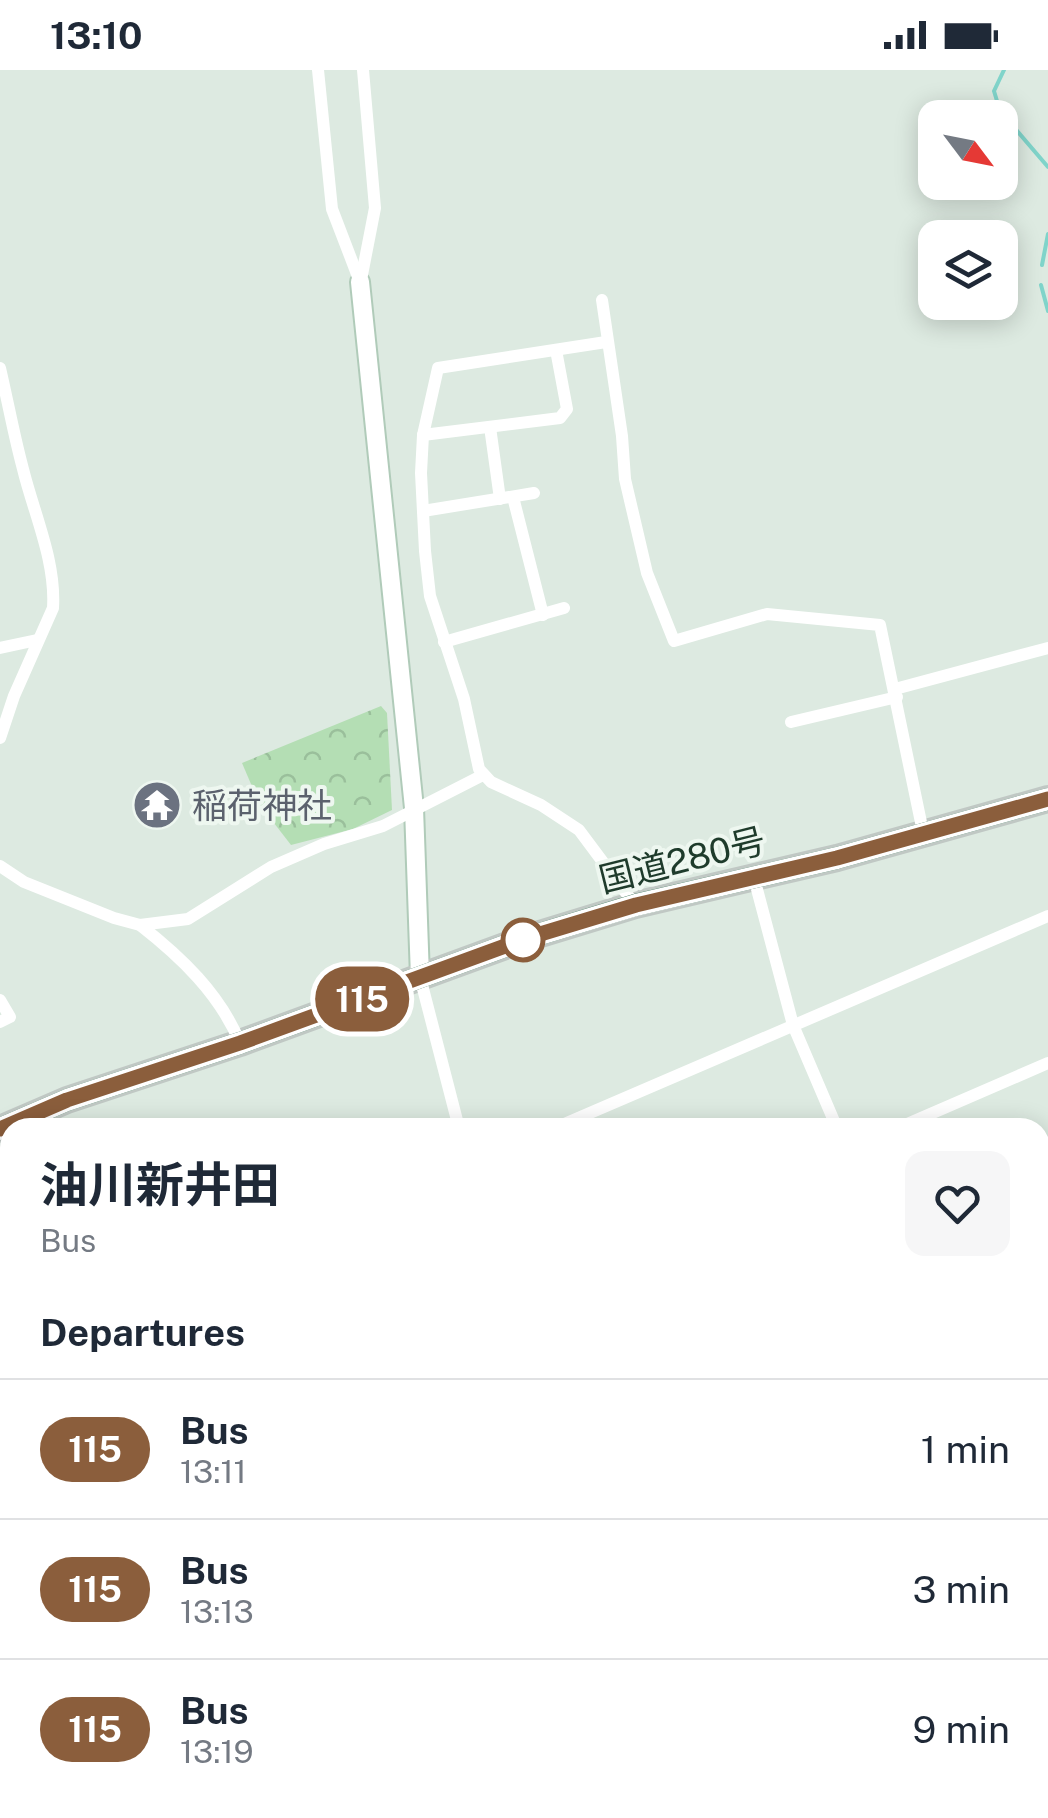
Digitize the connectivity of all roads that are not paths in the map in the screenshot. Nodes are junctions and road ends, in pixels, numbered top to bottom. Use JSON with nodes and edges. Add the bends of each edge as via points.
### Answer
{"nodes":[{"id":1,"x":318,"y":70,"type":"edge"},
{"id":2,"x":363,"y":70,"type":"edge"},
{"id":3,"x":360,"y":282,"type":"junction"},
{"id":4,"x":602,"y":300,"type":"dead end"},
{"id":5,"x":606,"y":342,"type":"junction"},
{"id":6,"x":556,"y":350,"type":"junction"},
{"id":7,"x":0,"y":368,"type":"edge"},
{"id":8,"x":490,"y":428,"type":"junction"},
{"id":9,"x":423,"y":435,"type":"junction"},
{"id":10,"x":534,"y":493,"type":"dead end"},
{"id":11,"x":506,"y":498,"type":"junction"},
{"id":12,"x":423,"y":511,"type":"junction"},
{"id":13,"x":564,"y":608,"type":"dead end"},
{"id":14,"x":543,"y":614,"type":"junction"},
{"id":15,"x":37,"y":640,"type":"junction"},
{"id":16,"x":444,"y":642,"type":"junction"},
{"id":17,"x":0,"y":648,"type":"edge"},
{"id":18,"x":1048,"y":648,"type":"edge"},
{"id":19,"x":896,"y":693,"type":"junction"},
{"id":20,"x":790,"y":722,"type":"dead end"},
{"id":21,"x":0,"y":738,"type":"edge"},
{"id":22,"x":483,"y":775,"type":"junction"},
{"id":23,"x":1048,"y":799,"type":"edge"},
{"id":24,"x":414,"y":808,"type":"junction"},
{"id":25,"x":923,"y":832,"type":"junction"},
{"id":26,"x":0,"y":866,"type":"edge"},
{"id":27,"x":754,"y":878,"type":"junction"},
{"id":28,"x":636,"y":905,"type":"junction"},
{"id":29,"x":1048,"y":916,"type":"edge"},
{"id":30,"x":140,"y":925,"type":"junction"},
{"id":31,"x":420,"y":977,"type":"junction"},
{"id":32,"x":0,"y":1000,"type":"edge"},
{"id":33,"x":0,"y":1022,"type":"edge"},
{"id":34,"x":793,"y":1025,"type":"junction"},
{"id":35,"x":240,"y":1043,"type":"junction"},
{"id":36,"x":1048,"y":1063,"type":"edge"},
{"id":37,"x":25,"y":1118,"type":"edge"},
{"id":38,"x":456,"y":1118,"type":"edge"},
{"id":39,"x":577,"y":1118,"type":"edge"},
{"id":40,"x":833,"y":1118,"type":"edge"},
{"id":41,"x":921,"y":1118,"type":"edge"}],
"edges":[{"from":1,"to":3,"type":"street","via":[[332,208]]},
{"from":2,"to":3,"type":"street","via":[[375,208]]},
{"from":3,"to":24,"type":"street"},
{"from":4,"to":5,"type":"street"},
{"from":5,"to":6,"type":"street"},
{"from":5,"to":19,"type":"street","via":[[628,492],[647,573],[674,641],[766,614],[880,625]]},
{"from":6,"to":8,"type":"street","via":[[566,409],[560,418]]},
{"from":6,"to":9,"type":"street","via":[[438,368]]},
{"from":7,"to":15,"type":"street","via":[[54,594]]},
{"from":8,"to":9,"type":"street"},
{"from":8,"to":11,"type":"street"},
{"from":9,"to":12,"type":"street"},
{"from":10,"to":11,"type":"street"},
{"from":11,"to":12,"type":"street"},
{"from":11,"to":14,"type":"street"},
{"from":12,"to":16,"type":"street","via":[[430,596]]},
{"from":13,"to":14,"type":"street"},
{"from":14,"to":16,"type":"street"},
{"from":15,"to":17,"type":"street"},
{"from":15,"to":21,"type":"street"},
{"from":16,"to":22,"type":"street"},
{"from":18,"to":19,"type":"street"},
{"from":19,"to":20,"type":"street"},
{"from":19,"to":25,"type":"street"},
{"from":22,"to":24,"type":"street"},
{"from":22,"to":28,"type":"street","via":[[580,830]]},
{"from":23,"to":25,"type":"highway","name":"国道280号"},
{"from":24,"to":30,"type":"street","via":[[271,868],[188,919]]},
{"from":24,"to":31,"type":"street"},
{"from":25,"to":27,"type":"highway","name":"国道280号"},
{"from":26,"to":30,"type":"street","via":[[60,898]]},
{"from":27,"to":28,"type":"highway","name":"国道280号"},
{"from":27,"to":34,"type":"street"},
{"from":28,"to":31,"type":"highway","name":"国道280号"},
{"from":29,"to":34,"type":"street"},
{"from":30,"to":35,"type":"street","via":[[178,955],[228,1014]]},
{"from":31,"to":35,"type":"highway","name":"国道280号"},
{"from":31,"to":38,"type":"street"},
{"from":32,"to":33,"type":"street","via":[[10,1017]]},
{"from":34,"to":39,"type":"street"},
{"from":34,"to":40,"type":"street"},
{"from":35,"to":37,"type":"highway","name":"国道280号"},
{"from":36,"to":41,"type":"street"}]}
